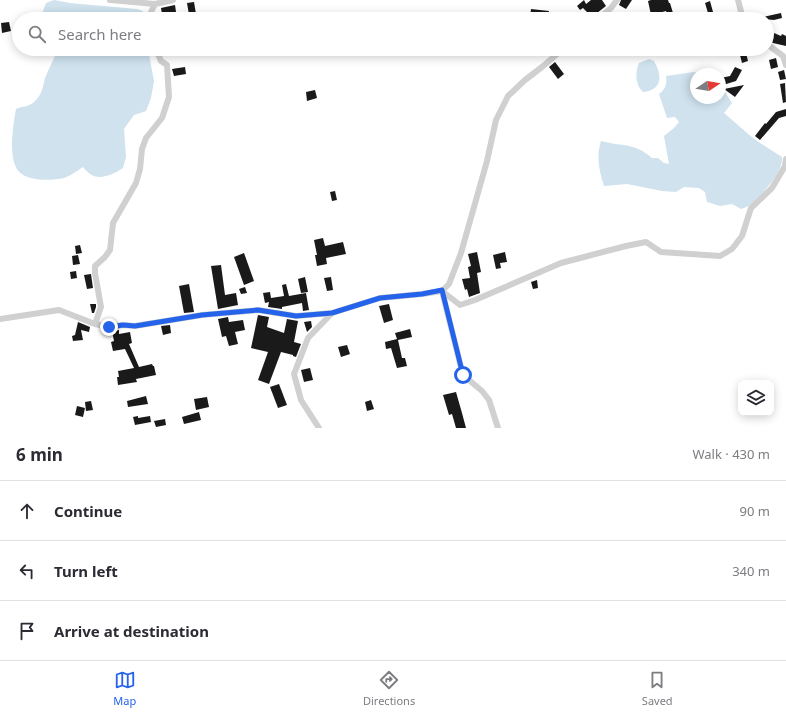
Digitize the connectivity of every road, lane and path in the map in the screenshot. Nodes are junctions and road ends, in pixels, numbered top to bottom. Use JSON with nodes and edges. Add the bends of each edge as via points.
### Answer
{"nodes":[{"id":1,"x":110,"y":0,"type":"edge"},
{"id":2,"x":173,"y":0,"type":"edge"},
{"id":3,"x":617,"y":0,"type":"edge"},
{"id":4,"x":738,"y":0,"type":"edge"},
{"id":5,"x":155,"y":4,"type":"junction"},
{"id":6,"x":151,"y":12,"type":"edge"},
{"id":7,"x":606,"y":12,"type":"edge"},
{"id":8,"x":741,"y":12,"type":"edge"},
{"id":9,"x":774,"y":49,"type":"edge"},
{"id":10,"x":159,"y":56,"type":"edge"},
{"id":11,"x":555,"y":56,"type":"edge"},
{"id":12,"x":786,"y":65,"type":"edge"},
{"id":13,"x":786,"y":159,"type":"edge"},
{"id":14,"x":442,"y":290,"type":"junction"},
{"id":15,"x":332,"y":313,"type":"junction"},
{"id":16,"x":0,"y":319,"type":"edge"},
{"id":17,"x":95,"y":324,"type":"junction"},
{"id":18,"x":319,"y":428,"type":"edge"},
{"id":19,"x":498,"y":428,"type":"edge"}],
"edges":[{"from":1,"to":5,"type":"street"},
{"from":2,"to":5,"type":"street"},
{"from":3,"to":7,"type":"street"},
{"from":4,"to":8,"type":"street"},
{"from":5,"to":6,"type":"street"},
{"from":9,"to":12,"type":"street","via":[[783,56]]},
{"from":10,"to":17,"type":"street","via":[[166,65],[169,97],[162,118],[146,138],[136,183],[113,223],[110,250],[95,266],[101,307]]},
{"from":11,"to":14,"type":"street","via":[[508,96],[496,120],[488,161],[461,253],[449,284]]},
{"from":13,"to":14,"type":"street","via":[[785,166],[772,188],[751,208],[742,236],[732,249],[720,256],[661,252],[646,242],[561,263],[460,305]]},
{"from":14,"to":15,"type":"street","via":[[380,298]]},
{"from":14,"to":19,"type":"street","via":[[463,375],[489,400]]},
{"from":15,"to":17,"type":"street","via":[[296,316],[258,310],[202,315],[135,326],[109,327]]},
{"from":15,"to":18,"type":"street","via":[[308,338],[294,374],[301,400]]},
{"from":16,"to":17,"type":"street","via":[[59,310]]}]}
